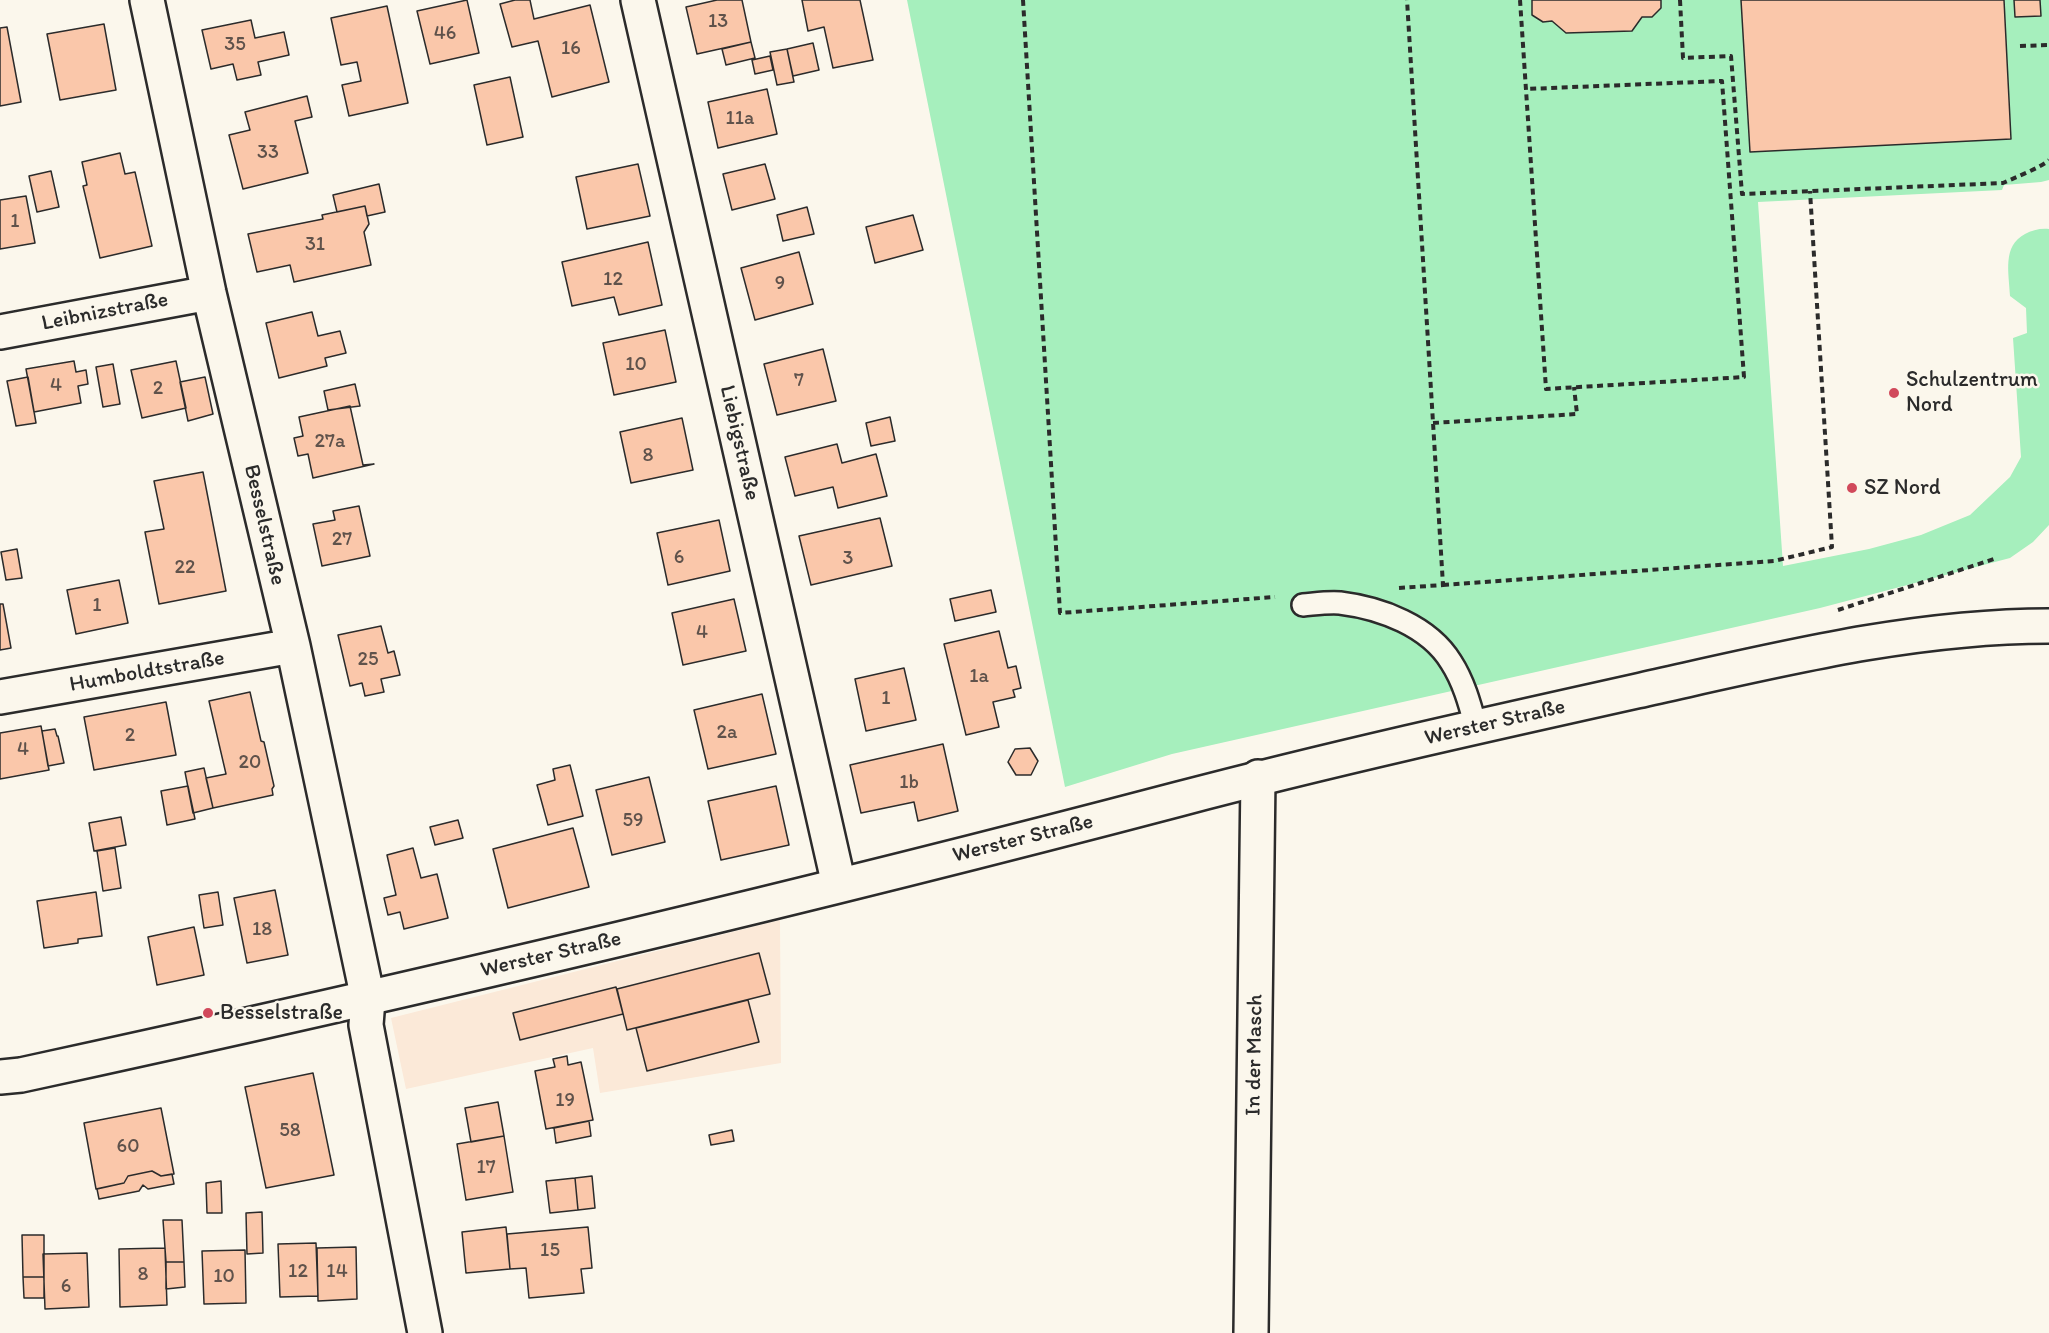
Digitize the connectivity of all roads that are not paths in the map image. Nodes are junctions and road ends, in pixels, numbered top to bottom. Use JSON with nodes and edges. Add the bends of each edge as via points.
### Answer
{"nodes":[{"id":1,"x":147,"y":0,"type":"edge"},
{"id":2,"x":638,"y":0,"type":"edge"},
{"id":3,"x":209,"y":293,"type":"junction"},
{"id":4,"x":0,"y":332,"type":"edge"},
{"id":5,"x":1303,"y":605,"type":"dead end"},
{"id":6,"x":2049,"y":626,"type":"edge"},
{"id":7,"x":293,"y":646,"type":"junction"},
{"id":8,"x":0,"y":697,"type":"edge"},
{"id":9,"x":1476,"y":727,"type":"junction"},
{"id":10,"x":1258,"y":777,"type":"junction"},
{"id":11,"x":839,"y":885,"type":"junction"},
{"id":12,"x":368,"y":999,"type":"junction"},
{"id":13,"x":0,"y":1077,"type":"edge"},
{"id":14,"x":425,"y":1333,"type":"edge"},
{"id":15,"x":1251,"y":1333,"type":"edge"}],
"edges":[{"from":1,"to":3,"type":"street","name":"Besselstraße"},
{"from":2,"to":11,"type":"street","name":"Liebigstraße"},
{"from":3,"to":4,"type":"street","name":"Leibnizstraße"},
{"from":3,"to":7,"type":"street","name":"Besselstraße"},
{"from":5,"to":9,"type":"lane","via":[[1339,603],[1378,611],[1427,635],[1450,659],[1458,674]]},
{"from":6,"to":9,"type":"street","name":"Werster Straße","via":[[1997,626],[1838,647]]},
{"from":7,"to":8,"type":"street","name":"Humboldtstraße"},
{"from":7,"to":12,"type":"street","name":"Besselstraße"},
{"from":9,"to":10,"type":"street","name":"Werster Straße"},
{"from":10,"to":11,"type":"street","name":"Werster Straße"},
{"from":10,"to":15,"type":"street","name":"In der Masch"},
{"from":11,"to":12,"type":"street","name":"Werster Straße"},
{"from":12,"to":13,"type":"street","name":"Werster Straße"},
{"from":12,"to":14,"type":"street","name":"Besselstraße","via":[[367,1035]]}]}
